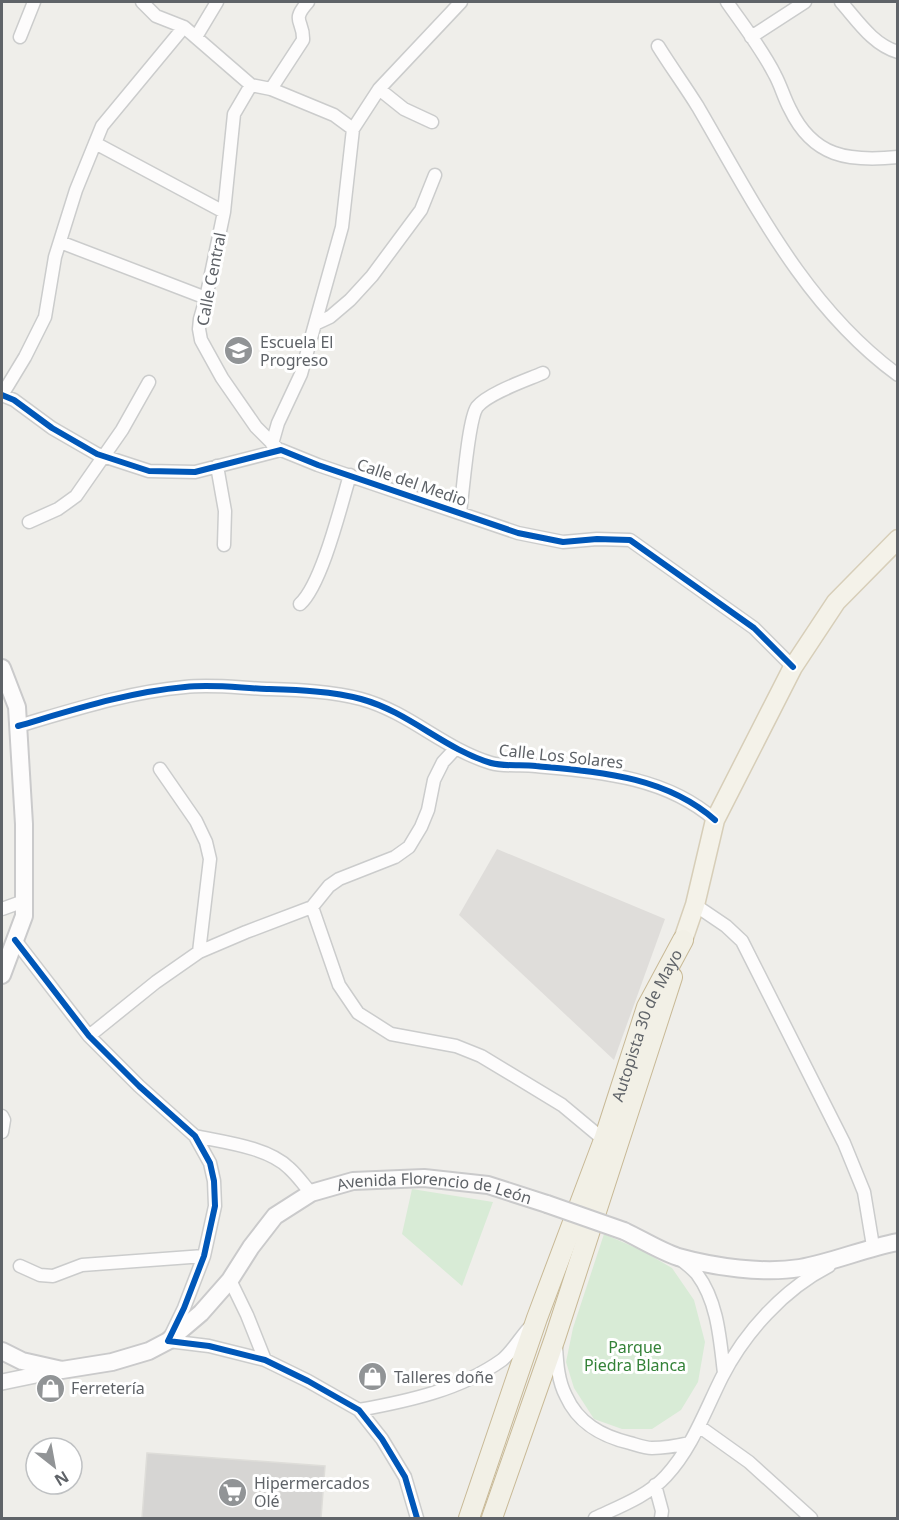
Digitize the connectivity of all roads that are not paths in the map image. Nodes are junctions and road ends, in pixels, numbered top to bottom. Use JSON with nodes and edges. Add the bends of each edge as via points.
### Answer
{"nodes":[{"id":1,"x":34,"y":2,"type":"edge"},
{"id":2,"x":142,"y":2,"type":"edge"},
{"id":3,"x":217,"y":2,"type":"edge"},
{"id":4,"x":308,"y":2,"type":"edge"},
{"id":5,"x":461,"y":2,"type":"edge"},
{"id":6,"x":727,"y":2,"type":"edge"},
{"id":7,"x":805,"y":2,"type":"edge"},
{"id":8,"x":841,"y":2,"type":"edge"},
{"id":9,"x":184,"y":27,"type":"junction"},
{"id":10,"x":20,"y":37,"type":"dead end"},
{"id":11,"x":751,"y":37,"type":"junction"},
{"id":12,"x":196,"y":38,"type":"junction"},
{"id":13,"x":658,"y":46,"type":"dead end"},
{"id":14,"x":897,"y":52,"type":"edge"},
{"id":15,"x":250,"y":85,"type":"junction"},
{"id":16,"x":271,"y":89,"type":"junction"},
{"id":17,"x":379,"y":89,"type":"junction"},
{"id":18,"x":432,"y":122,"type":"dead end"},
{"id":19,"x":353,"y":129,"type":"junction"},
{"id":20,"x":95,"y":143,"type":"junction"},
{"id":21,"x":897,"y":157,"type":"edge"},
{"id":22,"x":435,"y":176,"type":"dead end"},
{"id":23,"x":224,"y":212,"type":"junction"},
{"id":24,"x":60,"y":242,"type":"junction"},
{"id":25,"x":206,"y":298,"type":"junction"},
{"id":26,"x":315,"y":324,"type":"junction"},
{"id":27,"x":543,"y":373,"type":"dead end"},
{"id":28,"x":897,"y":375,"type":"edge"},
{"id":29,"x":149,"y":382,"type":"dead end"},
{"id":30,"x":2,"y":395,"type":"edge"},
{"id":31,"x":276,"y":447,"type":"junction"},
{"id":32,"x":104,"y":457,"type":"junction"},
{"id":33,"x":217,"y":466,"type":"junction"},
{"id":34,"x":350,"y":475,"type":"junction"},
{"id":35,"x":460,"y":512,"type":"junction"},
{"id":36,"x":29,"y":522,"type":"dead end"},
{"id":37,"x":897,"y":539,"type":"edge"},
{"id":38,"x":225,"y":545,"type":"dead end"},
{"id":39,"x":300,"y":604,"type":"dead end"},
{"id":40,"x":793,"y":667,"type":"junction"},
{"id":41,"x":2,"y":668,"type":"edge"},
{"id":42,"x":18,"y":726,"type":"junction"},
{"id":43,"x":456,"y":748,"type":"junction"},
{"id":44,"x":160,"y":769,"type":"dead end"},
{"id":45,"x":715,"y":820,"type":"junction"},
{"id":46,"x":24,"y":902,"type":"junction"},
{"id":47,"x":695,"y":905,"type":"junction"},
{"id":48,"x":312,"y":907,"type":"junction"},
{"id":49,"x":2,"y":909,"type":"edge"},
{"id":50,"x":15,"y":940,"type":"junction"},
{"id":51,"x":683,"y":940,"type":"junction"},
{"id":52,"x":199,"y":952,"type":"junction"},
{"id":53,"x":2,"y":975,"type":"edge"},
{"id":54,"x":89,"y":1036,"type":"junction"},
{"id":55,"x":2,"y":1116,"type":"edge"},
{"id":56,"x":2,"y":1132,"type":"edge"},
{"id":57,"x":195,"y":1136,"type":"junction"},
{"id":58,"x":604,"y":1140,"type":"junction"},
{"id":59,"x":311,"y":1193,"type":"junction"},
{"id":60,"x":897,"y":1242,"type":"edge"},
{"id":61,"x":873,"y":1246,"type":"junction"},
{"id":62,"x":204,"y":1256,"type":"junction"},
{"id":63,"x":677,"y":1256,"type":"junction"},
{"id":64,"x":849,"y":1256,"type":"junction"},
{"id":65,"x":20,"y":1266,"type":"dead end"},
{"id":66,"x":230,"y":1280,"type":"junction"},
{"id":67,"x":537,"y":1318,"type":"junction"},
{"id":68,"x":555,"y":1338,"type":"junction"},
{"id":69,"x":168,"y":1341,"type":"junction"},
{"id":70,"x":2,"y":1351,"type":"edge"},
{"id":71,"x":265,"y":1360,"type":"junction"},
{"id":72,"x":62,"y":1370,"type":"junction"},
{"id":73,"x":724,"y":1373,"type":"junction"},
{"id":74,"x":2,"y":1382,"type":"edge"},
{"id":75,"x":358,"y":1410,"type":"junction"},
{"id":76,"x":700,"y":1427,"type":"junction"},
{"id":77,"x":688,"y":1443,"type":"junction"},
{"id":78,"x":655,"y":1485,"type":"junction"},
{"id":79,"x":417,"y":1518,"type":"edge"},
{"id":80,"x":469,"y":1518,"type":"edge"},
{"id":81,"x":492,"y":1518,"type":"edge"},
{"id":82,"x":595,"y":1518,"type":"edge"},
{"id":83,"x":660,"y":1518,"type":"edge"},
{"id":84,"x":811,"y":1518,"type":"edge"}],
"edges":[{"from":1,"to":10,"type":"street"},
{"from":2,"to":9,"type":"street","via":[[156,16]]},
{"from":3,"to":12,"type":"street"},
{"from":4,"to":16,"type":"street","via":[[299,12],[303,40]]},
{"from":5,"to":17,"type":"street"},
{"from":6,"to":11,"type":"street"},
{"from":7,"to":11,"type":"street"},
{"from":8,"to":14,"type":"street","via":[[875,40]]},
{"from":9,"to":12,"type":"street"},
{"from":9,"to":20,"type":"street","via":[[102,126]]},
{"from":11,"to":21,"type":"street","via":[[811,141],[827,152],[849,158]]},
{"from":12,"to":15,"type":"street"},
{"from":13,"to":28,"type":"street","via":[[777,244],[834,319]]},
{"from":15,"to":16,"type":"street"},
{"from":15,"to":23,"type":"street","name":"Calle Central","via":[[234,114]]},
{"from":16,"to":19,"type":"street","via":[[334,115]]},
{"from":17,"to":18,"type":"street","via":[[404,109]]},
{"from":17,"to":19,"type":"street"},
{"from":19,"to":26,"type":"street","via":[[342,227]]},
{"from":20,"to":23,"type":"street"},
{"from":20,"to":24,"type":"street"},
{"from":22,"to":26,"type":"street","via":[[421,210],[372,276],[330,317]]},
{"from":23,"to":25,"type":"street","name":"Calle Central"},
{"from":24,"to":25,"type":"street"},
{"from":24,"to":30,"type":"street","via":[[45,316]]},
{"from":25,"to":31,"type":"street","name":"Calle Central","via":[[200,319],[201,340],[256,427]]},
{"from":26,"to":31,"type":"street","via":[[301,374],[278,423]]},
{"from":27,"to":35,"type":"street","via":[[496,393],[477,407]]},
{"from":29,"to":32,"type":"street"},
{"from":30,"to":32,"type":"street"},
{"from":31,"to":33,"type":"street"},
{"from":31,"to":34,"type":"street","name":"Calle del Medio"},
{"from":32,"to":33,"type":"street","via":[[149,471],[195,472]]},
{"from":32,"to":36,"type":"street","via":[[76,496]]},
{"from":33,"to":38,"type":"street","via":[[225,511]]},
{"from":34,"to":35,"type":"street","name":"Calle del Medio"},
{"from":34,"to":39,"type":"street","via":[[318,574]]},
{"from":35,"to":40,"type":"street","name":"Calle del Medio","via":[[518,533],[563,542],[630,540],[753,628]]},
{"from":37,"to":40,"type":"main road","via":[[836,602]]},
{"from":40,"to":45,"type":"main road"},
{"from":41,"to":42,"type":"main road","via":[[17,707]]},
{"from":42,"to":43,"type":"street","name":"Calle Los Solares","via":[[104,701],[185,687],[221,686],[360,699],[412,721]]},
{"from":42,"to":46,"type":"main road"},
{"from":43,"to":45,"type":"street","name":"Calle Los Solares","via":[[493,763],[628,777],[682,796]]},
{"from":43,"to":48,"type":"street","via":[[442,762],[422,828],[409,847],[395,857],[339,879],[328,886]]},
{"from":44,"to":52,"type":"street","via":[[196,821],[210,860]]},
{"from":45,"to":47,"type":"main road"},
{"from":46,"to":49,"type":"street"},
{"from":46,"to":50,"type":"main road","via":[[24,916]]},
{"from":47,"to":51,"type":"main road"},
{"from":47,"to":61,"type":"street","via":[[742,941],[844,1143],[864,1192]]},
{"from":48,"to":52,"type":"street"},
{"from":48,"to":58,"type":"street","via":[[339,985],[358,1012],[391,1034],[456,1046],[481,1056],[562,1105]]},
{"from":50,"to":53,"type":"main road"},
{"from":50,"to":54,"type":"street"},
{"from":51,"to":58,"type":"highway","name":"Autopista 30 de Mayo","via":[[647,1006]]},
{"from":51,"to":68,"type":"highway","name":"Autopista 30 de Mayo"},
{"from":52,"to":54,"type":"street"},
{"from":54,"to":57,"type":"street"},
{"from":55,"to":56,"type":"street"},
{"from":57,"to":59,"type":"street","via":[[253,1149],[274,1158],[288,1166]]},
{"from":57,"to":62,"type":"street","via":[[210,1163],[214,1181],[214,1206]]},
{"from":58,"to":67,"type":"highway","name":"Autopista 30 de Mayo"},
{"from":59,"to":63,"type":"main road","name":"Avenida Florencio de León","bridge":true,"via":[[354,1181],[424,1178],[488,1185],[624,1231]]},
{"from":59,"to":66,"type":"main road","name":"Avenida Florencio de León","via":[[275,1216]]},
{"from":60,"to":61,"type":"main road","name":"Avenida Florencio de León"},
{"from":61,"to":64,"type":"main road","name":"Avenida Florencio de León"},
{"from":62,"to":65,"type":"street","via":[[82,1265],[52,1276]]},
{"from":62,"to":69,"type":"street"},
{"from":63,"to":64,"type":"main road","name":"Avenida Florencio de León","via":[[769,1270],[800,1268]]},
{"from":63,"to":73,"type":"street","via":[[696,1274],[709,1297],[718,1324]]},
{"from":64,"to":73,"type":"street","via":[[819,1271],[765,1316]]},
{"from":66,"to":69,"type":"main road","name":"Avenida Florencio de León","via":[[201,1313]]},
{"from":66,"to":71,"type":"street"},
{"from":67,"to":75,"type":"street","via":[[503,1359],[467,1379],[402,1402]]},
{"from":67,"to":80,"type":"highway","name":"Autopista 30 de Mayo"},
{"from":68,"to":77,"type":"street","via":[[565,1396],[578,1417],[595,1431],[649,1448]]},
{"from":68,"to":81,"type":"highway","name":"Autopista 30 de Mayo"},
{"from":69,"to":71,"type":"street"},
{"from":69,"to":72,"type":"main road","name":"Avenida Florencio de León","via":[[112,1362]]},
{"from":70,"to":72,"type":"main road","via":[[22,1361]]},
{"from":71,"to":75,"type":"street"},
{"from":72,"to":74,"type":"street"},
{"from":73,"to":76,"type":"street"},
{"from":75,"to":79,"type":"street","via":[[405,1477]]},
{"from":76,"to":77,"type":"street"},
{"from":76,"to":84,"type":"street","via":[[748,1462]]},
{"from":77,"to":78,"type":"street"},
{"from":78,"to":82,"type":"street"},
{"from":78,"to":83,"type":"street","via":[[662,1511]]}]}
